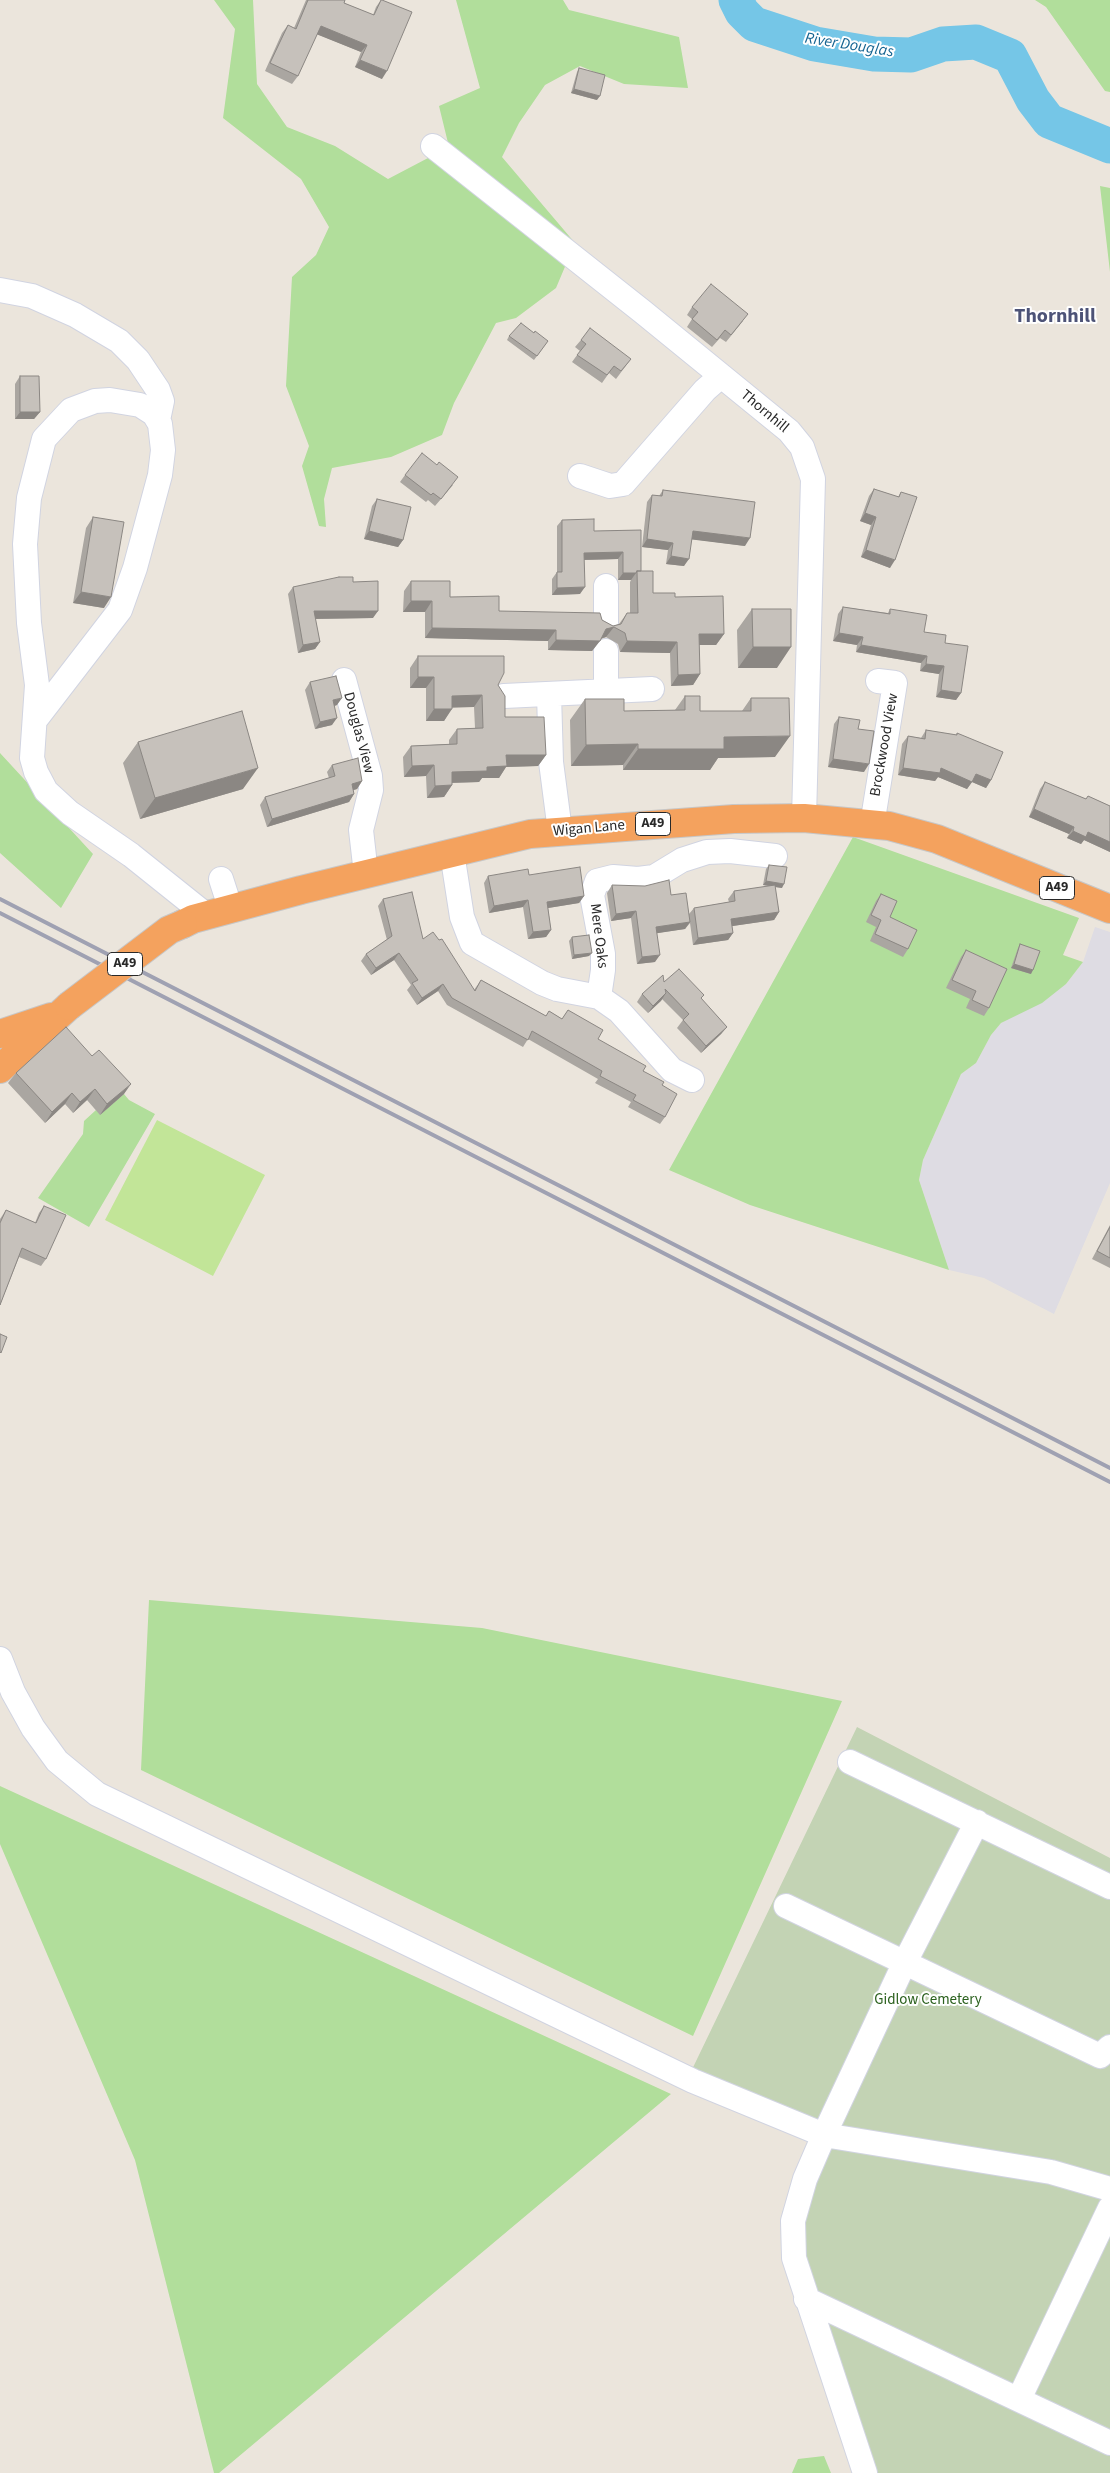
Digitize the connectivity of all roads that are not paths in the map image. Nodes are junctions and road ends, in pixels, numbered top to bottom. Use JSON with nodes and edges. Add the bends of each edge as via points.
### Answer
{"nodes":[{"id":1,"x":433,"y":146,"type":"dead end"},
{"id":2,"x":0,"y":290,"type":"edge"},
{"id":3,"x":721,"y":376,"type":"junction"},
{"id":4,"x":158,"y":420,"type":"junction"},
{"id":5,"x":580,"y":476,"type":"dead end"},
{"id":6,"x":606,"y":586,"type":"dead end"},
{"id":7,"x":606,"y":623,"type":"edge"},
{"id":8,"x":606,"y":651,"type":"dead end"},
{"id":9,"x":344,"y":680,"type":"dead end"},
{"id":10,"x":878,"y":681,"type":"dead end"},
{"id":11,"x":652,"y":689,"type":"dead end"},
{"id":12,"x":606,"y":691,"type":"junction"},
{"id":13,"x":549,"y":694,"type":"junction"},
{"id":14,"x":504,"y":696,"type":"edge"},
{"id":15,"x":36,"y":719,"type":"junction"},
{"id":16,"x":804,"y":818,"type":"junction"},
{"id":17,"x":872,"y":824,"type":"junction"},
{"id":18,"x":560,"y":831,"type":"junction"},
{"id":19,"x":452,"y":853,"type":"junction"},
{"id":20,"x":774,"y":856,"type":"dead end"},
{"id":21,"x":366,"y":874,"type":"junction"},
{"id":22,"x":221,"y":879,"type":"dead end"},
{"id":23,"x":1110,"y":909,"type":"edge"},
{"id":24,"x":207,"y":916,"type":"junction"},
{"id":25,"x":599,"y":998,"type":"junction"},
{"id":26,"x":63,"y":1010,"type":"junction"},
{"id":27,"x":0,"y":1034,"type":"edge"},
{"id":28,"x":0,"y":1069,"type":"edge"},
{"id":29,"x":692,"y":1080,"type":"dead end"},
{"id":30,"x":0,"y":1659,"type":"edge"},
{"id":31,"x":850,"y":1762,"type":"dead end"},
{"id":32,"x":977,"y":1822,"type":"junction"},
{"id":33,"x":1110,"y":1888,"type":"edge"},
{"id":34,"x":786,"y":1906,"type":"dead end"},
{"id":35,"x":904,"y":1964,"type":"junction"},
{"id":36,"x":1107,"y":2059,"type":"edge"},
{"id":37,"x":824,"y":2135,"type":"junction"},
{"id":38,"x":1110,"y":2189,"type":"edge"},
{"id":39,"x":1110,"y":2208,"type":"edge"},
{"id":40,"x":806,"y":2299,"type":"junction"},
{"id":41,"x":1019,"y":2398,"type":"junction"},
{"id":42,"x":1110,"y":2443,"type":"edge"},
{"id":43,"x":864,"y":2473,"type":"edge"}],
"edges":[{"from":1,"to":3,"type":"street","name":"Thornhill"},
{"from":2,"to":4,"type":"street","via":[[32,296],[75,315],[119,341],[138,360],[158,390],[162,401]]},
{"from":3,"to":5,"type":"street","via":[[623,484],[610,486]]},
{"from":3,"to":16,"type":"street","name":"Thornhill","via":[[789,431],[802,447],[813,479]]},
{"from":4,"to":15,"type":"street","via":[[163,450],[160,475],[124,603]]},
{"from":4,"to":15,"type":"street","via":[[140,405],[96,401],[71,410],[44,439],[29,498],[25,544],[29,623],[37,685]]},
{"from":6,"to":7,"type":"street"},
{"from":8,"to":12,"type":"street"},
{"from":9,"to":21,"type":"street","name":"Douglas View","via":[[370,776],[371,790],[361,830]]},
{"from":10,"to":17,"type":"street","name":"Brockwood View","via":[[895,683]]},
{"from":11,"to":12,"type":"street"},
{"from":12,"to":13,"type":"street"},
{"from":13,"to":14,"type":"street"},
{"from":13,"to":18,"type":"street","via":[[551,762]]},
{"from":15,"to":24,"type":"street","via":[[32,758],[46,790],[70,813]]},
{"from":16,"to":17,"type":"highway","name":"Wigan Lane","number":"A49"},
{"from":16,"to":18,"type":"highway","name":"Wigan Lane","number":"A49","via":[[734,819]]},
{"from":17,"to":23,"type":"highway","name":"Wigan Lane","number":"A49","via":[[937,839]]},
{"from":18,"to":19,"type":"highway","name":"Wigan Lane","number":"A49","via":[[530,834]]},
{"from":19,"to":21,"type":"highway","name":"Wigan Lane","number":"A49"},
{"from":19,"to":25,"type":"street","via":[[462,917],[472,943],[542,984]]},
{"from":20,"to":25,"type":"street","name":"Mere Oaks","via":[[707,852],[682,860],[654,877],[612,877],[597,881],[592,895],[604,970]]},
{"from":21,"to":24,"type":"highway","name":"Wigan Lane","number":"A49"},
{"from":22,"to":24,"type":"street"},
{"from":24,"to":26,"type":"highway","number":"A49","bridge":true,"via":[[169,930]]},
{"from":25,"to":29,"type":"street","via":[[619,1011],[672,1070]]},
{"from":26,"to":27,"type":"highway","number":"A49"},
{"from":26,"to":28,"type":"highway","number":"A49"},
{"from":30,"to":37,"type":"street","via":[[13,1692],[33,1728],[57,1761],[97,1794],[693,2081]]},
{"from":31,"to":32,"type":"street"},
{"from":32,"to":33,"type":"street"},
{"from":32,"to":35,"type":"street"},
{"from":34,"to":35,"type":"street"},
{"from":35,"to":36,"type":"street"},
{"from":35,"to":37,"type":"street"},
{"from":37,"to":38,"type":"street","via":[[1051,2172]]},
{"from":37,"to":40,"type":"street","via":[[805,2179],[793,2221],[794,2258]]},
{"from":39,"to":41,"type":"street"},
{"from":40,"to":41,"type":"street"},
{"from":40,"to":43,"type":"street"},
{"from":41,"to":42,"type":"street"}]}
